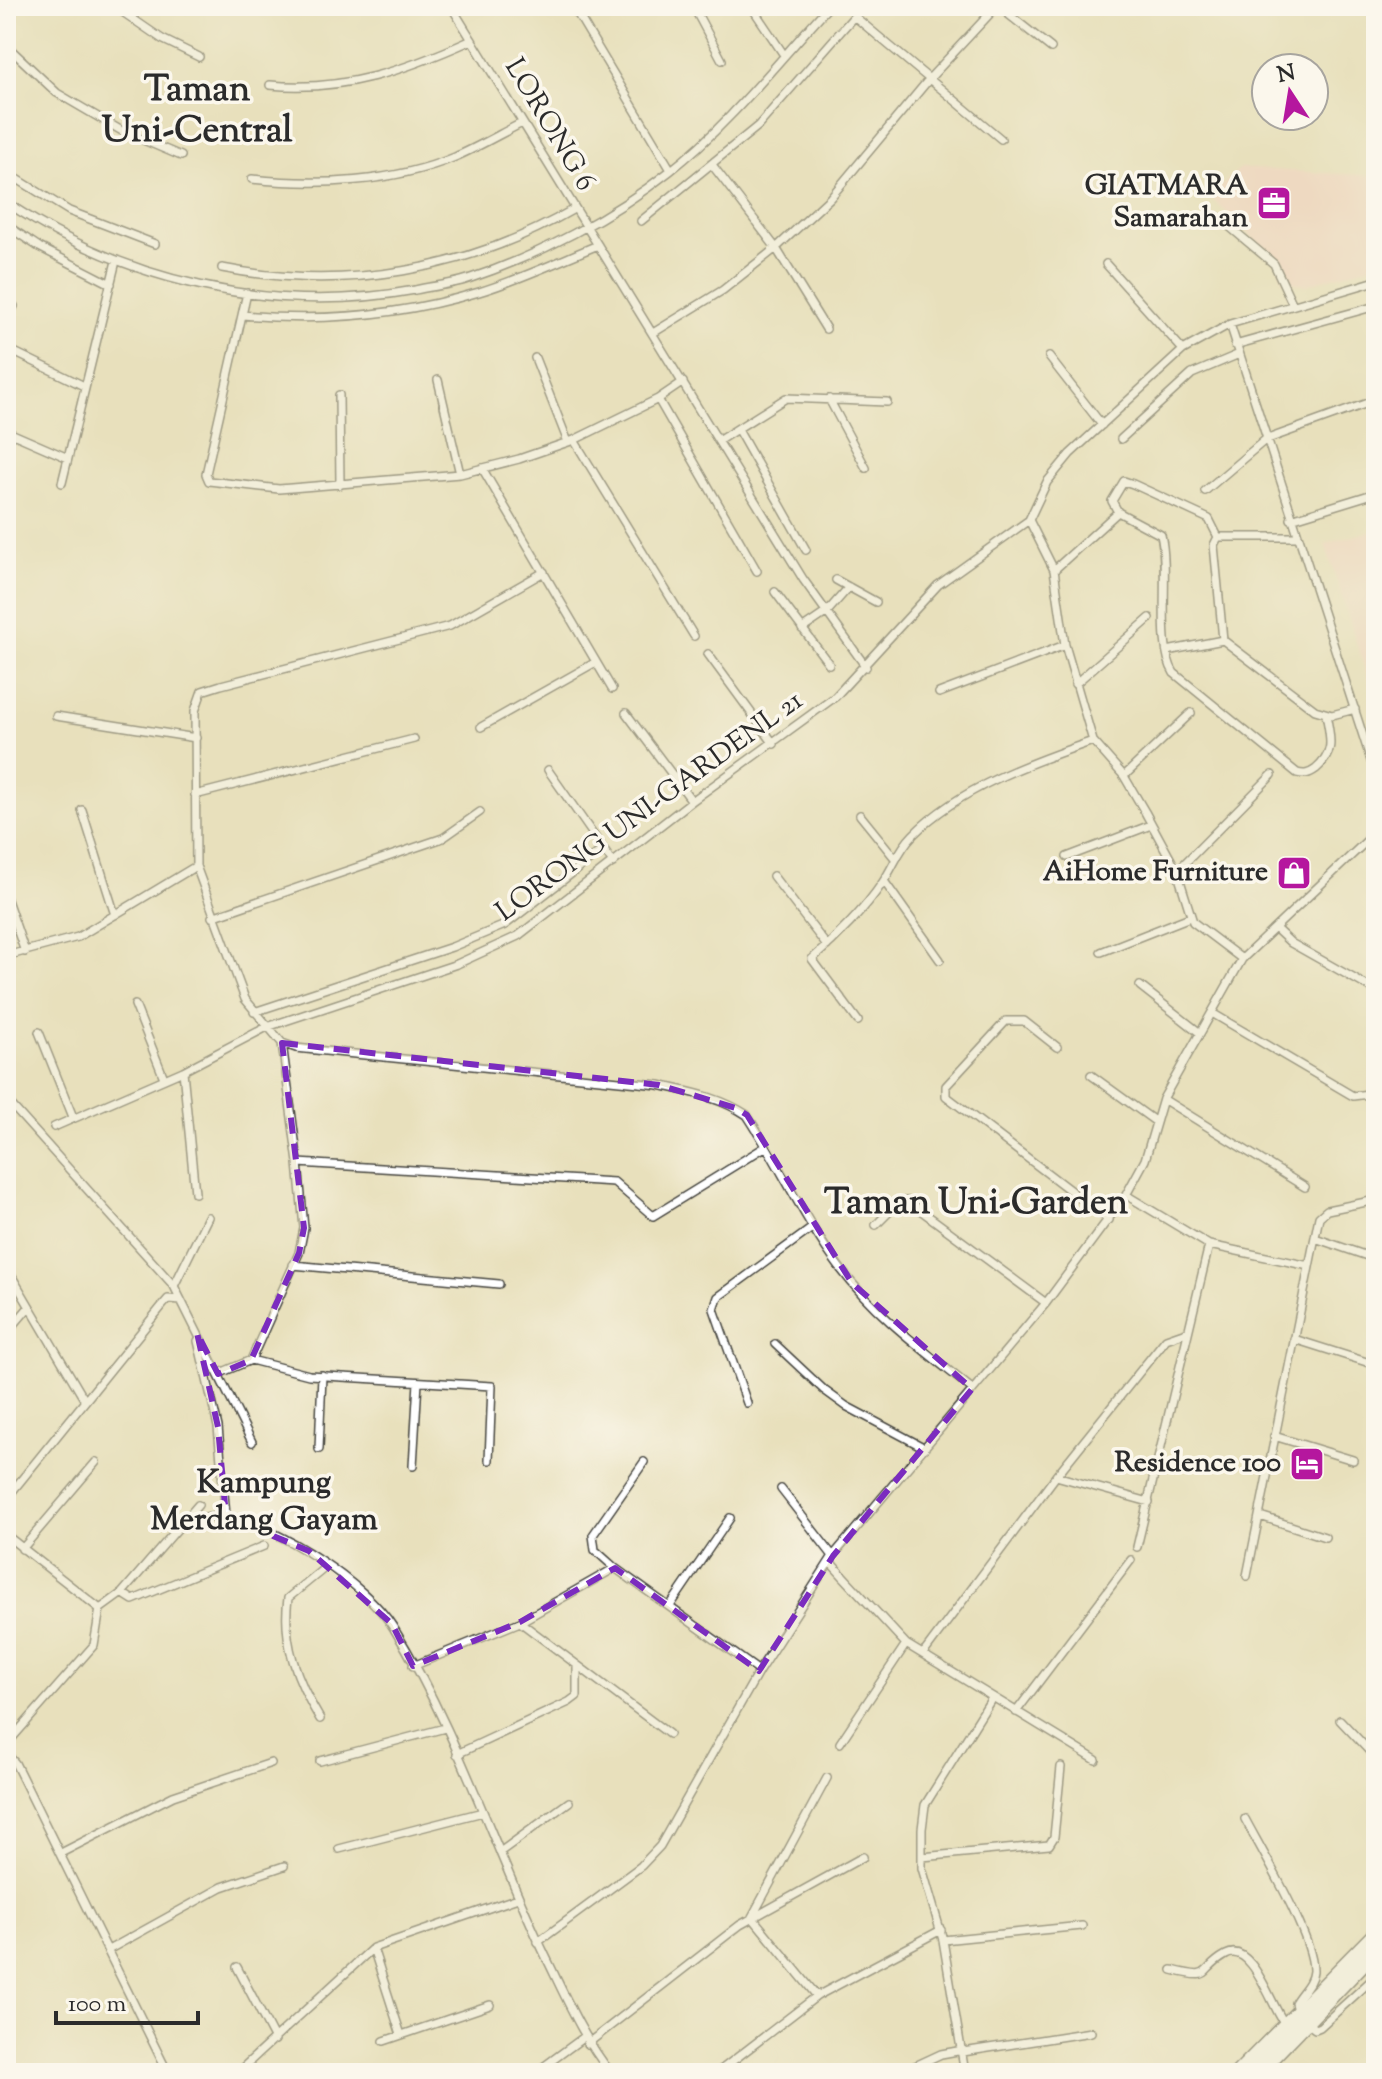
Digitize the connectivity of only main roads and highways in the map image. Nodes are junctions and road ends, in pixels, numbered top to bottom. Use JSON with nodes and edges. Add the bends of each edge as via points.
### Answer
{"nodes":[{"id":1,"x":1376,"y":1933,"type":"edge"},
{"id":2,"x":1376,"y":1950,"type":"edge"},
{"id":3,"x":1302,"y":2017,"type":"junction"},
{"id":4,"x":1238,"y":2073,"type":"edge"},
{"id":5,"x":1257,"y":2073,"type":"edge"}],
"edges":[{"from":1,"to":3,"type":"highway"},
{"from":2,"to":3,"type":"highway"},
{"from":3,"to":4,"type":"highway","via":[[1286,2025]]},
{"from":3,"to":5,"type":"highway"}]}
